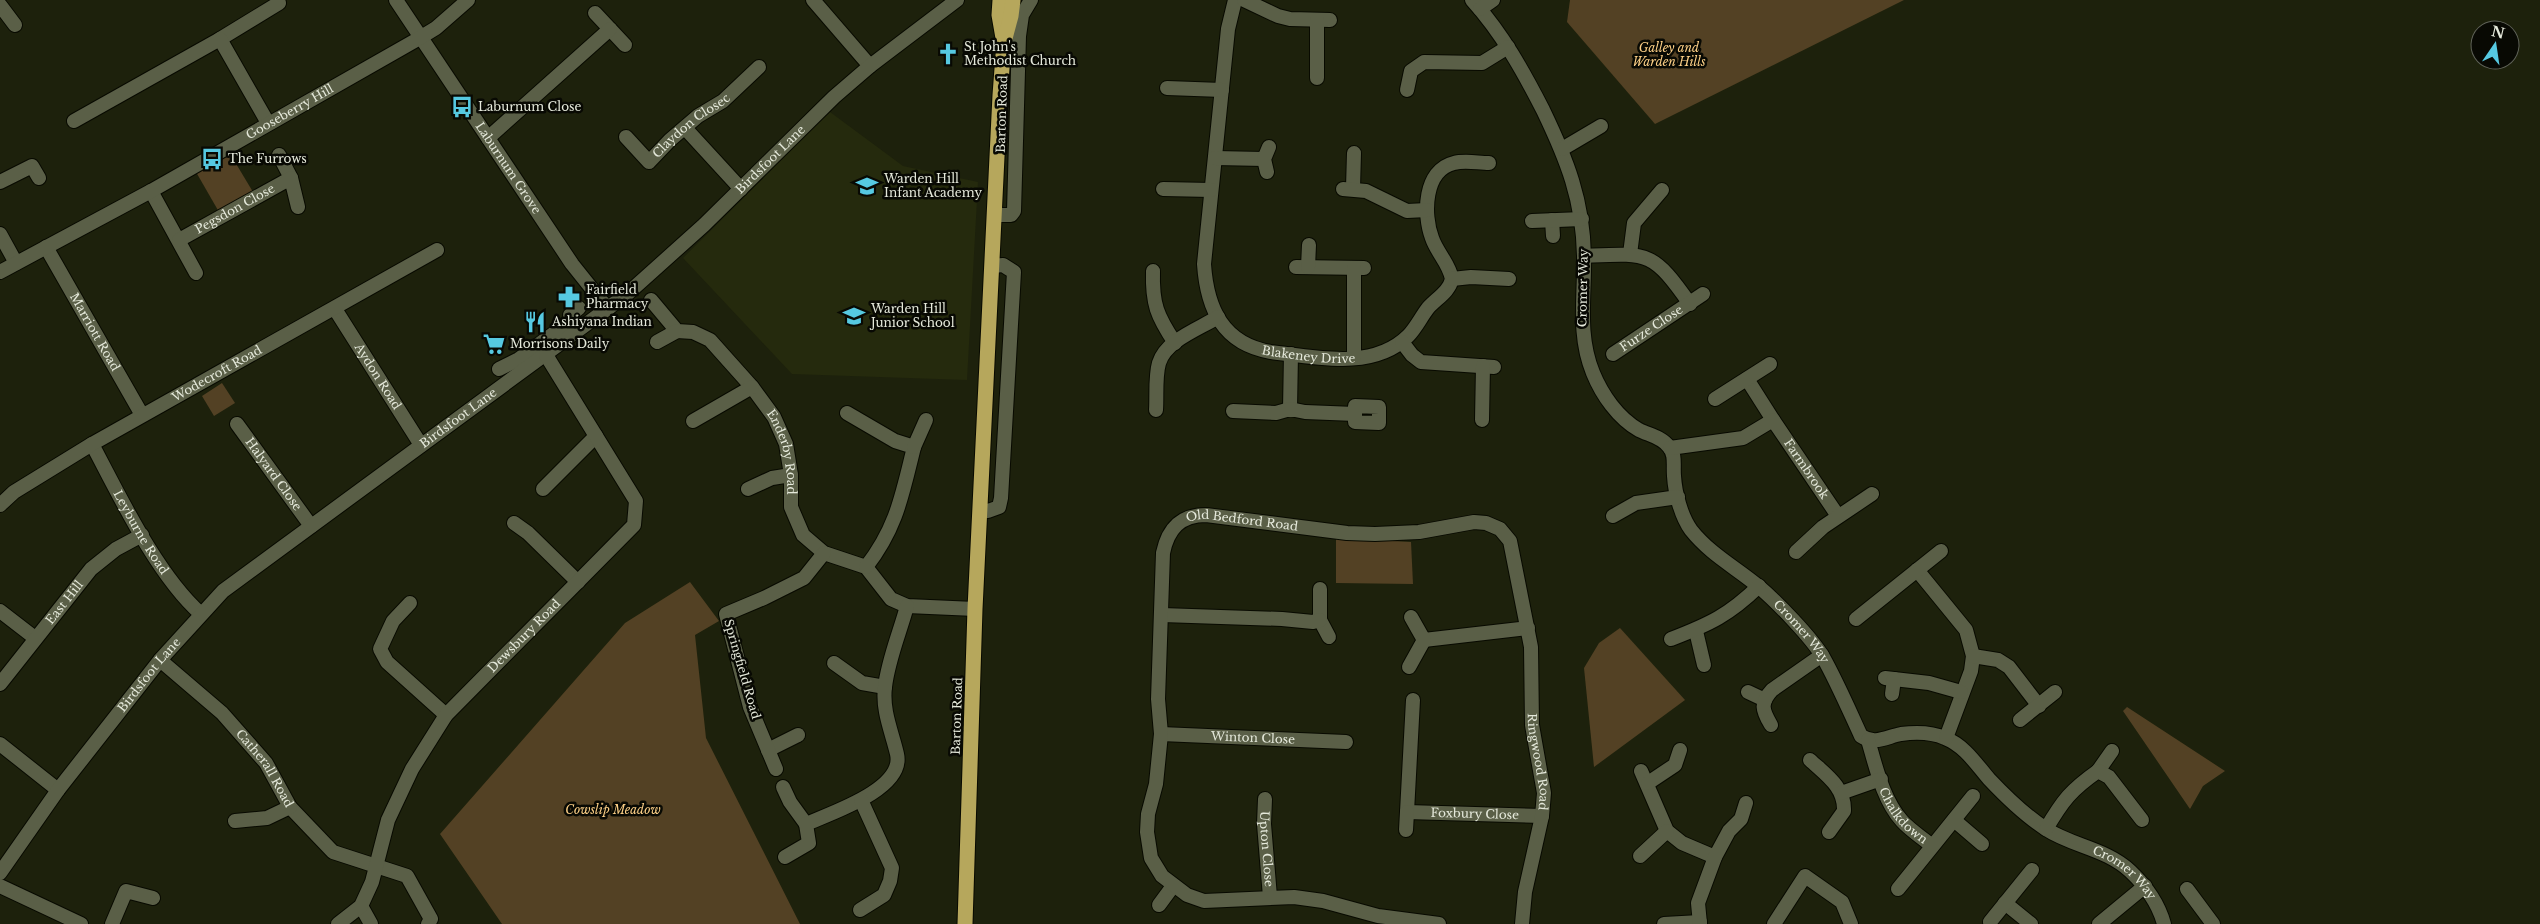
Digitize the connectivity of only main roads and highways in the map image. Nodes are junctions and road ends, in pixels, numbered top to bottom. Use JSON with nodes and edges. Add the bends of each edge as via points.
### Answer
{"nodes":[{"id":1,"x":1000,"y":0,"type":"edge"},
{"id":2,"x":1013,"y":0,"type":"edge"},
{"id":3,"x":1004,"y":42,"type":"junction"},
{"id":4,"x":965,"y":924,"type":"edge"}],
"edges":[{"from":1,"to":3,"type":"highway","name":"Barton Road"},
{"from":2,"to":3,"type":"highway","name":"Barton Road"},
{"from":3,"to":4,"type":"highway","name":"Barton Road","via":[[974,609]]}]}
